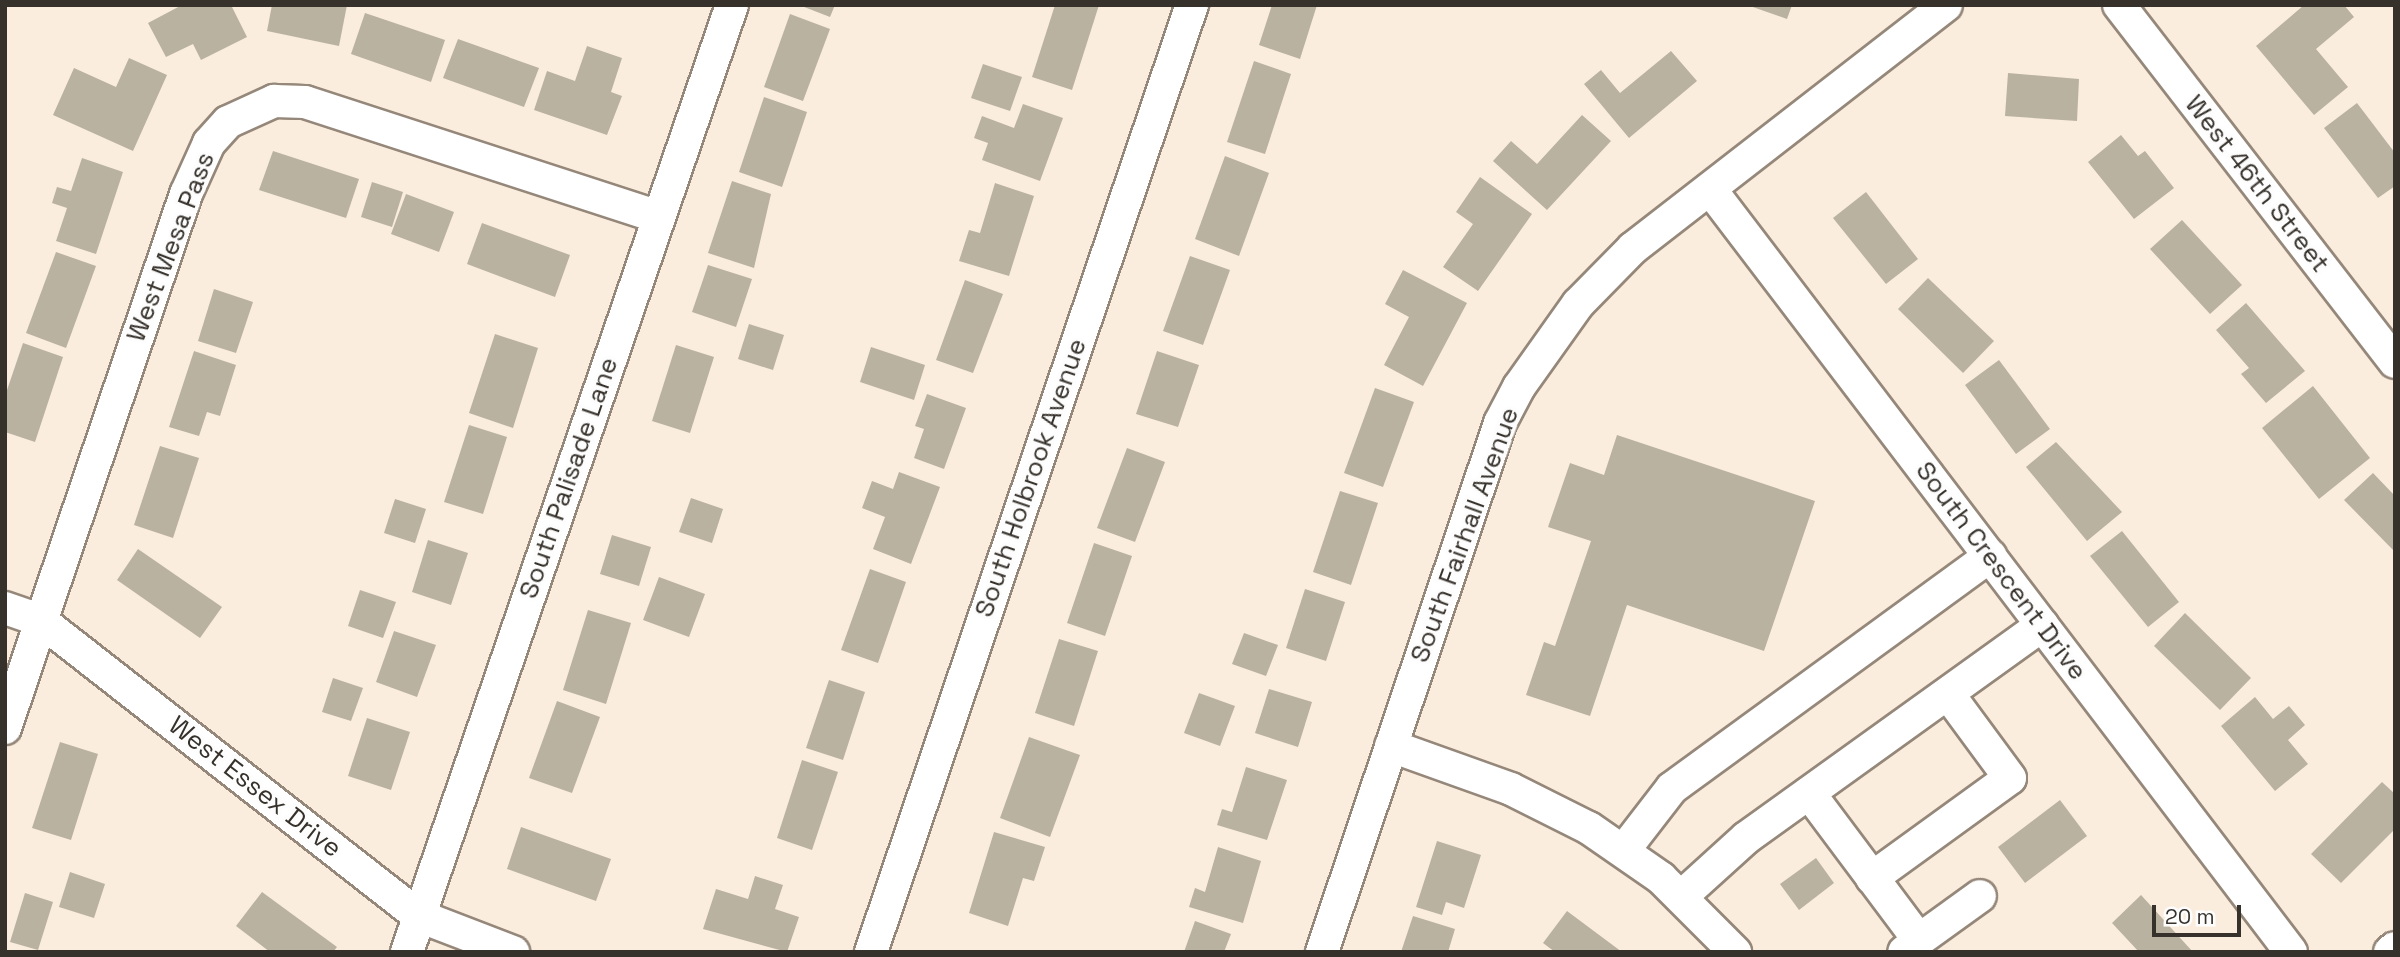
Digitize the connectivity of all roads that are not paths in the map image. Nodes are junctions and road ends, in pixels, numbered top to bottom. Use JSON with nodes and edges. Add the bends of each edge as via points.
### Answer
{"nodes":[{"id":1,"x":732,"y":5,"type":"edge"},
{"id":2,"x":1192,"y":5,"type":"edge"},
{"id":3,"x":1946,"y":5,"type":"edge"},
{"id":4,"x":2119,"y":5,"type":"edge"},
{"id":5,"x":1710,"y":190,"type":"junction"},
{"id":6,"x":659,"y":217,"type":"junction"},
{"id":7,"x":2395,"y":362,"type":"edge"},
{"id":8,"x":1990,"y":556,"type":"junction"},
{"id":9,"x":5,"y":608,"type":"edge"},
{"id":10,"x":40,"y":620,"type":"junction"},
{"id":11,"x":2042,"y":625,"type":"junction"},
{"id":12,"x":1948,"y":694,"type":"junction"},
{"id":13,"x":5,"y":728,"type":"edge"},
{"id":14,"x":1391,"y":746,"type":"junction"},
{"id":15,"x":1809,"y":793,"type":"junction"},
{"id":16,"x":1623,"y":850,"type":"junction"},
{"id":17,"x":1872,"y":878,"type":"junction"},
{"id":18,"x":1980,"y":896,"type":"dead end"},
{"id":19,"x":1681,"y":897,"type":"junction"},
{"id":20,"x":419,"y":916,"type":"junction"},
{"id":21,"x":1912,"y":946,"type":"edge"},
{"id":22,"x":2395,"y":948,"type":"edge"},
{"id":23,"x":407,"y":952,"type":"edge"},
{"id":24,"x":513,"y":952,"type":"edge"},
{"id":25,"x":871,"y":952,"type":"edge"},
{"id":26,"x":1322,"y":952,"type":"edge"},
{"id":27,"x":1735,"y":952,"type":"edge"},
{"id":28,"x":2291,"y":952,"type":"edge"},
{"id":29,"x":2390,"y":952,"type":"edge"}],
"edges":[{"from":1,"to":6,"type":"street","name":"South Palisade Lane"},
{"from":2,"to":25,"type":"street","name":"South Holbrook Avenue"},
{"from":3,"to":5,"type":"street","name":"South Fairhall Avenue"},
{"from":4,"to":7,"type":"street","name":"West 46th Street"},
{"from":5,"to":8,"type":"street","name":"South Crescent Drive"},
{"from":5,"to":14,"type":"street","name":"South Fairhall Avenue","via":[[1633,248],[1587,295],[1519,387],[1500,423]]},
{"from":6,"to":10,"type":"street","name":"West Mesa Pass","via":[[318,105],[274,101],[228,122],[209,143],[186,194]]},
{"from":6,"to":20,"type":"street","name":"South Palisade Lane"},
{"from":8,"to":11,"type":"street","name":"South Crescent Drive"},
{"from":8,"to":16,"type":"street","via":[[1672,788]]},
{"from":9,"to":10,"type":"street","name":"West Essex Drive"},
{"from":10,"to":13,"type":"street","name":"West Mesa Pass"},
{"from":10,"to":20,"type":"street","name":"West Essex Drive"},
{"from":11,"to":12,"type":"street"},
{"from":11,"to":28,"type":"street","name":"South Crescent Drive"},
{"from":12,"to":15,"type":"street"},
{"from":12,"to":17,"type":"street","via":[[2010,778]]},
{"from":14,"to":16,"type":"street","via":[[1523,794]]},
{"from":14,"to":26,"type":"street","name":"South Fairhall Avenue"},
{"from":15,"to":17,"type":"street"},
{"from":15,"to":19,"type":"street","via":[[1746,838]]},
{"from":16,"to":19,"type":"street"},
{"from":17,"to":21,"type":"street"},
{"from":18,"to":21,"type":"street"},
{"from":19,"to":27,"type":"street"},
{"from":20,"to":23,"type":"street","name":"South Palisade Lane"},
{"from":20,"to":24,"type":"street","name":"West Essex Drive"},
{"from":22,"to":29,"type":"street"}]}
